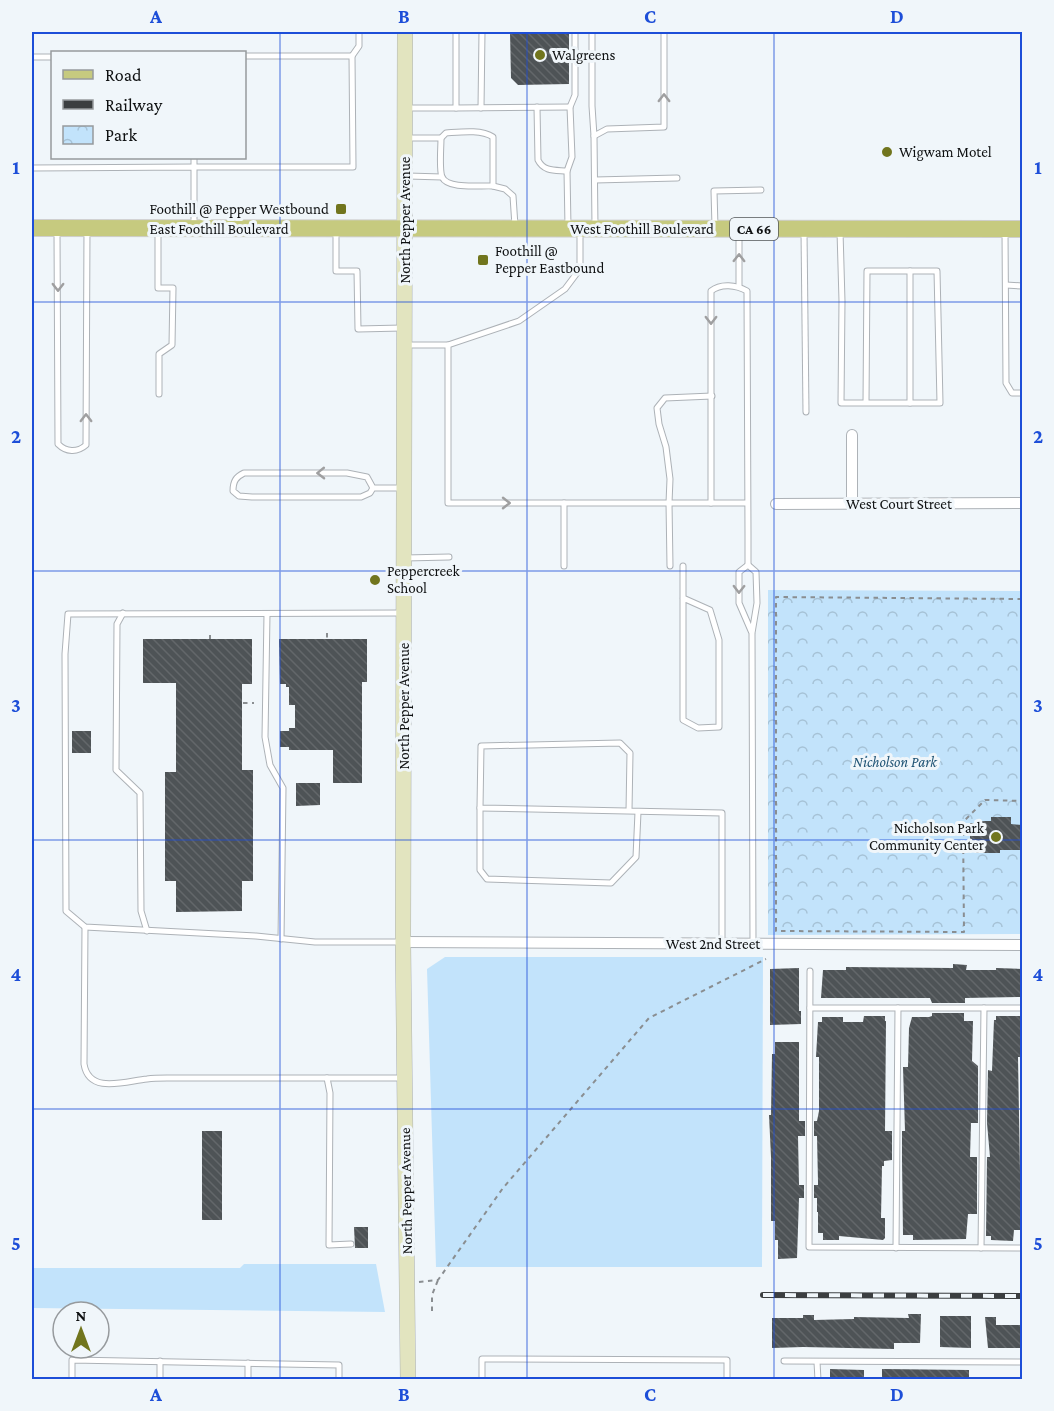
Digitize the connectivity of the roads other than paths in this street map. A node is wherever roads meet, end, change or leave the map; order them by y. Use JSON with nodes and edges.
{"nodes":[{"id":1,"x":359,"y":32,"type":"edge"},
{"id":2,"x":405,"y":32,"type":"edge"},
{"id":3,"x":456,"y":32,"type":"edge"},
{"id":4,"x":482,"y":32,"type":"edge"},
{"id":5,"x":575,"y":32,"type":"edge"},
{"id":6,"x":592,"y":32,"type":"edge"},
{"id":7,"x":664,"y":32,"type":"edge"},
{"id":8,"x":246,"y":56,"type":"edge"},
{"id":9,"x":352,"y":56,"type":"junction"},
{"id":10,"x":32,"y":57,"type":"edge"},
{"id":11,"x":51,"y":57,"type":"edge"},
{"id":12,"x":537,"y":107,"type":"junction"},
{"id":13,"x":570,"y":107,"type":"junction"},
{"id":14,"x":405,"y":108,"type":"junction"},
{"id":15,"x":456,"y":108,"type":"junction"},
{"id":16,"x":481,"y":108,"type":"junction"},
{"id":17,"x":594,"y":135,"type":"junction"},
{"id":18,"x":405,"y":138,"type":"junction"},
{"id":19,"x":441,"y":138,"type":"junction"},
{"id":20,"x":194,"y":159,"type":"edge"},
{"id":21,"x":194,"y":167,"type":"junction"},
{"id":22,"x":32,"y":168,"type":"edge"},
{"id":23,"x":567,"y":171,"type":"junction"},
{"id":24,"x":405,"y":176,"type":"junction"},
{"id":25,"x":442,"y":177,"type":"junction"},
{"id":26,"x":677,"y":178,"type":"dead end"},
{"id":27,"x":595,"y":180,"type":"junction"},
{"id":28,"x":493,"y":186,"type":"junction"},
{"id":29,"x":761,"y":190,"type":"dead end"},
{"id":30,"x":32,"y":228,"type":"edge"},
{"id":31,"x":57,"y":228,"type":"junction"},
{"id":32,"x":87,"y":228,"type":"junction"},
{"id":33,"x":158,"y":228,"type":"junction"},
{"id":34,"x":194,"y":229,"type":"junction"},
{"id":35,"x":336,"y":229,"type":"junction"},
{"id":36,"x":406,"y":229,"type":"junction"},
{"id":37,"x":515,"y":229,"type":"junction"},
{"id":38,"x":581,"y":229,"type":"junction"},
{"id":39,"x":715,"y":229,"type":"junction"},
{"id":40,"x":739,"y":229,"type":"junction"},
{"id":41,"x":804,"y":229,"type":"junction"},
{"id":42,"x":840,"y":229,"type":"junction"},
{"id":43,"x":1005,"y":229,"type":"junction"},
{"id":44,"x":1023,"y":229,"type":"edge"},
{"id":45,"x":910,"y":272,"type":"junction"},
{"id":46,"x":1006,"y":285,"type":"junction"},
{"id":47,"x":738,"y":286,"type":"junction"},
{"id":48,"x":1023,"y":286,"type":"edge"},
{"id":49,"x":405,"y":328,"type":"junction"},
{"id":50,"x":405,"y":345,"type":"junction"},
{"id":51,"x":448,"y":345,"type":"junction"},
{"id":52,"x":1023,"y":393,"type":"edge"},
{"id":53,"x":159,"y":394,"type":"dead end"},
{"id":54,"x":712,"y":396,"type":"junction"},
{"id":55,"x":866,"y":403,"type":"junction"},
{"id":56,"x":910,"y":403,"type":"junction"},
{"id":57,"x":806,"y":412,"type":"dead end"},
{"id":58,"x":852,"y":435,"type":"dead end"},
{"id":59,"x":373,"y":488,"type":"junction"},
{"id":60,"x":405,"y":488,"type":"junction"},
{"id":61,"x":711,"y":502,"type":"junction"},
{"id":62,"x":564,"y":503,"type":"junction"},
{"id":63,"x":669,"y":503,"type":"junction"},
{"id":64,"x":747,"y":503,"type":"junction"},
{"id":65,"x":1023,"y":503,"type":"edge"},
{"id":66,"x":776,"y":504,"type":"dead end"},
{"id":67,"x":852,"y":504,"type":"junction"},
{"id":68,"x":449,"y":557,"type":"dead end"},
{"id":69,"x":405,"y":558,"type":"junction"},
{"id":70,"x":748,"y":565,"type":"junction"},
{"id":71,"x":564,"y":566,"type":"dead end"},
{"id":72,"x":670,"y":566,"type":"dead end"},
{"id":73,"x":683,"y":566,"type":"dead end"},
{"id":74,"x":683,"y":598,"type":"junction"},
{"id":75,"x":123,"y":613,"type":"junction"},
{"id":76,"x":404,"y":613,"type":"junction"},
{"id":77,"x":267,"y":614,"type":"junction"},
{"id":78,"x":752,"y":633,"type":"junction"},
{"id":79,"x":480,"y":808,"type":"junction"},
{"id":80,"x":629,"y":811,"type":"junction"},
{"id":81,"x":638,"y":812,"type":"junction"},
{"id":82,"x":85,"y":927,"type":"junction"},
{"id":83,"x":147,"y":931,"type":"junction"},
{"id":84,"x":281,"y":939,"type":"junction"},
{"id":85,"x":403,"y":942,"type":"junction"},
{"id":86,"x":722,"y":944,"type":"junction"},
{"id":87,"x":753,"y":944,"type":"junction"},
{"id":88,"x":1023,"y":945,"type":"edge"},
{"id":89,"x":810,"y":971,"type":"dead end"},
{"id":90,"x":810,"y":1008,"type":"junction"},
{"id":91,"x":898,"y":1008,"type":"junction"},
{"id":92,"x":984,"y":1008,"type":"junction"},
{"id":93,"x":1023,"y":1008,"type":"edge"},
{"id":94,"x":327,"y":1078,"type":"junction"},
{"id":95,"x":405,"y":1078,"type":"junction"},
{"id":96,"x":351,"y":1245,"type":"dead end"},
{"id":97,"x":896,"y":1248,"type":"junction"},
{"id":98,"x":981,"y":1248,"type":"junction"},
{"id":99,"x":1023,"y":1248,"type":"edge"},
{"id":100,"x":160,"y":1361,"type":"junction"},
{"id":101,"x":784,"y":1361,"type":"dead end"},
{"id":102,"x":818,"y":1362,"type":"junction"},
{"id":103,"x":1023,"y":1362,"type":"edge"},
{"id":104,"x":248,"y":1363,"type":"junction"},
{"id":105,"x":72,"y":1380,"type":"edge"},
{"id":106,"x":160,"y":1380,"type":"edge"},
{"id":107,"x":248,"y":1380,"type":"edge"},
{"id":108,"x":339,"y":1380,"type":"edge"},
{"id":109,"x":408,"y":1380,"type":"edge"},
{"id":110,"x":482,"y":1380,"type":"edge"},
{"id":111,"x":726,"y":1380,"type":"edge"},
{"id":112,"x":818,"y":1380,"type":"edge"}],
"edges":[{"from":1,"to":9,"type":"lane"},
{"from":2,"to":14,"type":"main road","name":"North Pepper Avenue"},
{"from":3,"to":15,"type":"lane"},
{"from":4,"to":16,"type":"lane"},
{"from":5,"to":13,"type":"lane"},
{"from":6,"to":17,"type":"lane"},
{"from":17,"to":7,"type":"lane","one_way":true},
{"from":8,"to":9,"type":"lane"},
{"from":9,"to":21,"type":"lane"},
{"from":10,"to":11,"type":"lane"},
{"from":12,"to":13,"type":"lane"},
{"from":12,"to":16,"type":"lane"},
{"from":12,"to":23,"type":"lane"},
{"from":13,"to":23,"type":"lane"},
{"from":14,"to":15,"type":"lane"},
{"from":14,"to":18,"type":"main road","name":"North Pepper Avenue"},
{"from":15,"to":16,"type":"lane"},
{"from":17,"to":27,"type":"lane"},
{"from":18,"to":19,"type":"lane"},
{"from":18,"to":24,"type":"main road","name":"North Pepper Avenue"},
{"from":19,"to":25,"type":"lane"},
{"from":19,"to":28,"type":"lane"},
{"from":20,"to":21,"type":"lane"},
{"from":21,"to":22,"type":"lane"},
{"from":21,"to":34,"type":"lane"},
{"from":23,"to":38,"type":"lane"},
{"from":24,"to":25,"type":"lane"},
{"from":24,"to":36,"type":"main road","name":"North Pepper Avenue"},
{"from":25,"to":28,"type":"lane"},
{"from":26,"to":27,"type":"lane"},
{"from":27,"to":38,"type":"lane"},
{"from":28,"to":37,"type":"lane"},
{"from":29,"to":39,"type":"lane"},
{"from":30,"to":31,"type":"main road","name":"East Foothill Boulevard"},
{"from":31,"to":32,"type":"main road","name":"East Foothill Boulevard"},
{"from":31,"to":32,"type":"lane","one_way":true},
{"from":32,"to":33,"type":"main road","name":"East Foothill Boulevard"},
{"from":33,"to":34,"type":"main road","name":"East Foothill Boulevard"},
{"from":33,"to":53,"type":"lane"},
{"from":34,"to":35,"type":"main road","name":"East Foothill Boulevard"},
{"from":35,"to":36,"type":"main road","name":"East Foothill Boulevard"},
{"from":35,"to":49,"type":"lane"},
{"from":36,"to":37,"type":"main road","name":"West Foothill Boulevard","number":"CA 66"},
{"from":36,"to":49,"type":"main road","name":"North Pepper Avenue"},
{"from":37,"to":38,"type":"main road","name":"West Foothill Boulevard","number":"CA 66"},
{"from":38,"to":39,"type":"main road","name":"West Foothill Boulevard","number":"CA 66"},
{"from":38,"to":51,"type":"lane"},
{"from":39,"to":40,"type":"main road","name":"West Foothill Boulevard","number":"CA 66"},
{"from":40,"to":41,"type":"main road","name":"West Foothill Boulevard","number":"CA 66"},
{"from":47,"to":40,"type":"lane","one_way":true},
{"from":41,"to":42,"type":"main road","name":"West Foothill Boulevard","number":"CA 66"},
{"from":41,"to":57,"type":"lane"},
{"from":42,"to":43,"type":"main road","name":"West Foothill Boulevard","number":"CA 66"},
{"from":42,"to":55,"type":"lane"},
{"from":43,"to":44,"type":"main road","name":"West Foothill Boulevard","number":"CA 66"},
{"from":43,"to":46,"type":"lane"},
{"from":45,"to":55,"type":"lane"},
{"from":45,"to":56,"type":"lane"},
{"from":45,"to":56,"type":"lane"},
{"from":46,"to":48,"type":"lane"},
{"from":46,"to":52,"type":"lane"},
{"from":47,"to":54,"type":"lane","one_way":true},
{"from":47,"to":64,"type":"lane"},
{"from":49,"to":50,"type":"main road","name":"North Pepper Avenue"},
{"from":50,"to":51,"type":"lane"},
{"from":50,"to":60,"type":"main road","name":"North Pepper Avenue"},
{"from":51,"to":62,"type":"lane","one_way":true},
{"from":54,"to":61,"type":"lane"},
{"from":54,"to":63,"type":"lane"},
{"from":55,"to":56,"type":"lane"},
{"from":58,"to":67,"type":"street"},
{"from":59,"to":59,"type":"lane","one_way":true},
{"from":59,"to":60,"type":"lane"},
{"from":60,"to":69,"type":"main road","name":"North Pepper Avenue"},
{"from":61,"to":63,"type":"lane"},
{"from":61,"to":64,"type":"lane"},
{"from":62,"to":63,"type":"lane"},
{"from":62,"to":71,"type":"lane"},
{"from":63,"to":72,"type":"lane"},
{"from":64,"to":70,"type":"lane"},
{"from":65,"to":67,"type":"street","name":"West Court Street"},
{"from":66,"to":67,"type":"street","name":"West Court Street"},
{"from":68,"to":69,"type":"lane"},
{"from":69,"to":76,"type":"main road","name":"North Pepper Avenue"},
{"from":70,"to":78,"type":"lane"},
{"from":70,"to":78,"type":"lane","one_way":true},
{"from":73,"to":74,"type":"lane"},
{"from":74,"to":74,"type":"lane"},
{"from":75,"to":77,"type":"lane"},
{"from":75,"to":82,"type":"lane"},
{"from":75,"to":83,"type":"lane"},
{"from":76,"to":77,"type":"lane"},
{"from":76,"to":85,"type":"main road","name":"North Pepper Avenue"},
{"from":77,"to":84,"type":"lane"},
{"from":78,"to":87,"type":"lane"},
{"from":79,"to":80,"type":"lane"},
{"from":79,"to":80,"type":"lane"},
{"from":79,"to":81,"type":"lane"},
{"from":80,"to":81,"type":"lane"},
{"from":81,"to":86,"type":"lane"},
{"from":82,"to":83,"type":"lane"},
{"from":82,"to":94,"type":"lane"},
{"from":83,"to":84,"type":"lane"},
{"from":84,"to":85,"type":"lane"},
{"from":85,"to":86,"type":"street","name":"West 2nd Street"},
{"from":85,"to":95,"type":"main road","name":"North Pepper Avenue"},
{"from":86,"to":87,"type":"street","name":"West 2nd Street"},
{"from":87,"to":88,"type":"street","name":"West 2nd Street"},
{"from":89,"to":90,"type":"lane"},
{"from":90,"to":91,"type":"lane"},
{"from":90,"to":97,"type":"lane"},
{"from":91,"to":92,"type":"lane"},
{"from":91,"to":97,"type":"lane"},
{"from":92,"to":93,"type":"lane"},
{"from":92,"to":98,"type":"lane"},
{"from":94,"to":95,"type":"lane"},
{"from":94,"to":96,"type":"lane"},
{"from":95,"to":109,"type":"main road","name":"North Pepper Avenue"},
{"from":97,"to":98,"type":"lane"},
{"from":98,"to":99,"type":"lane"},
{"from":100,"to":104,"type":"lane"},
{"from":100,"to":105,"type":"lane"},
{"from":100,"to":106,"type":"lane"},
{"from":101,"to":102,"type":"lane"},
{"from":102,"to":103,"type":"lane"},
{"from":102,"to":112,"type":"lane"},
{"from":104,"to":107,"type":"lane"},
{"from":104,"to":108,"type":"lane"},
{"from":110,"to":111,"type":"lane"}]}
